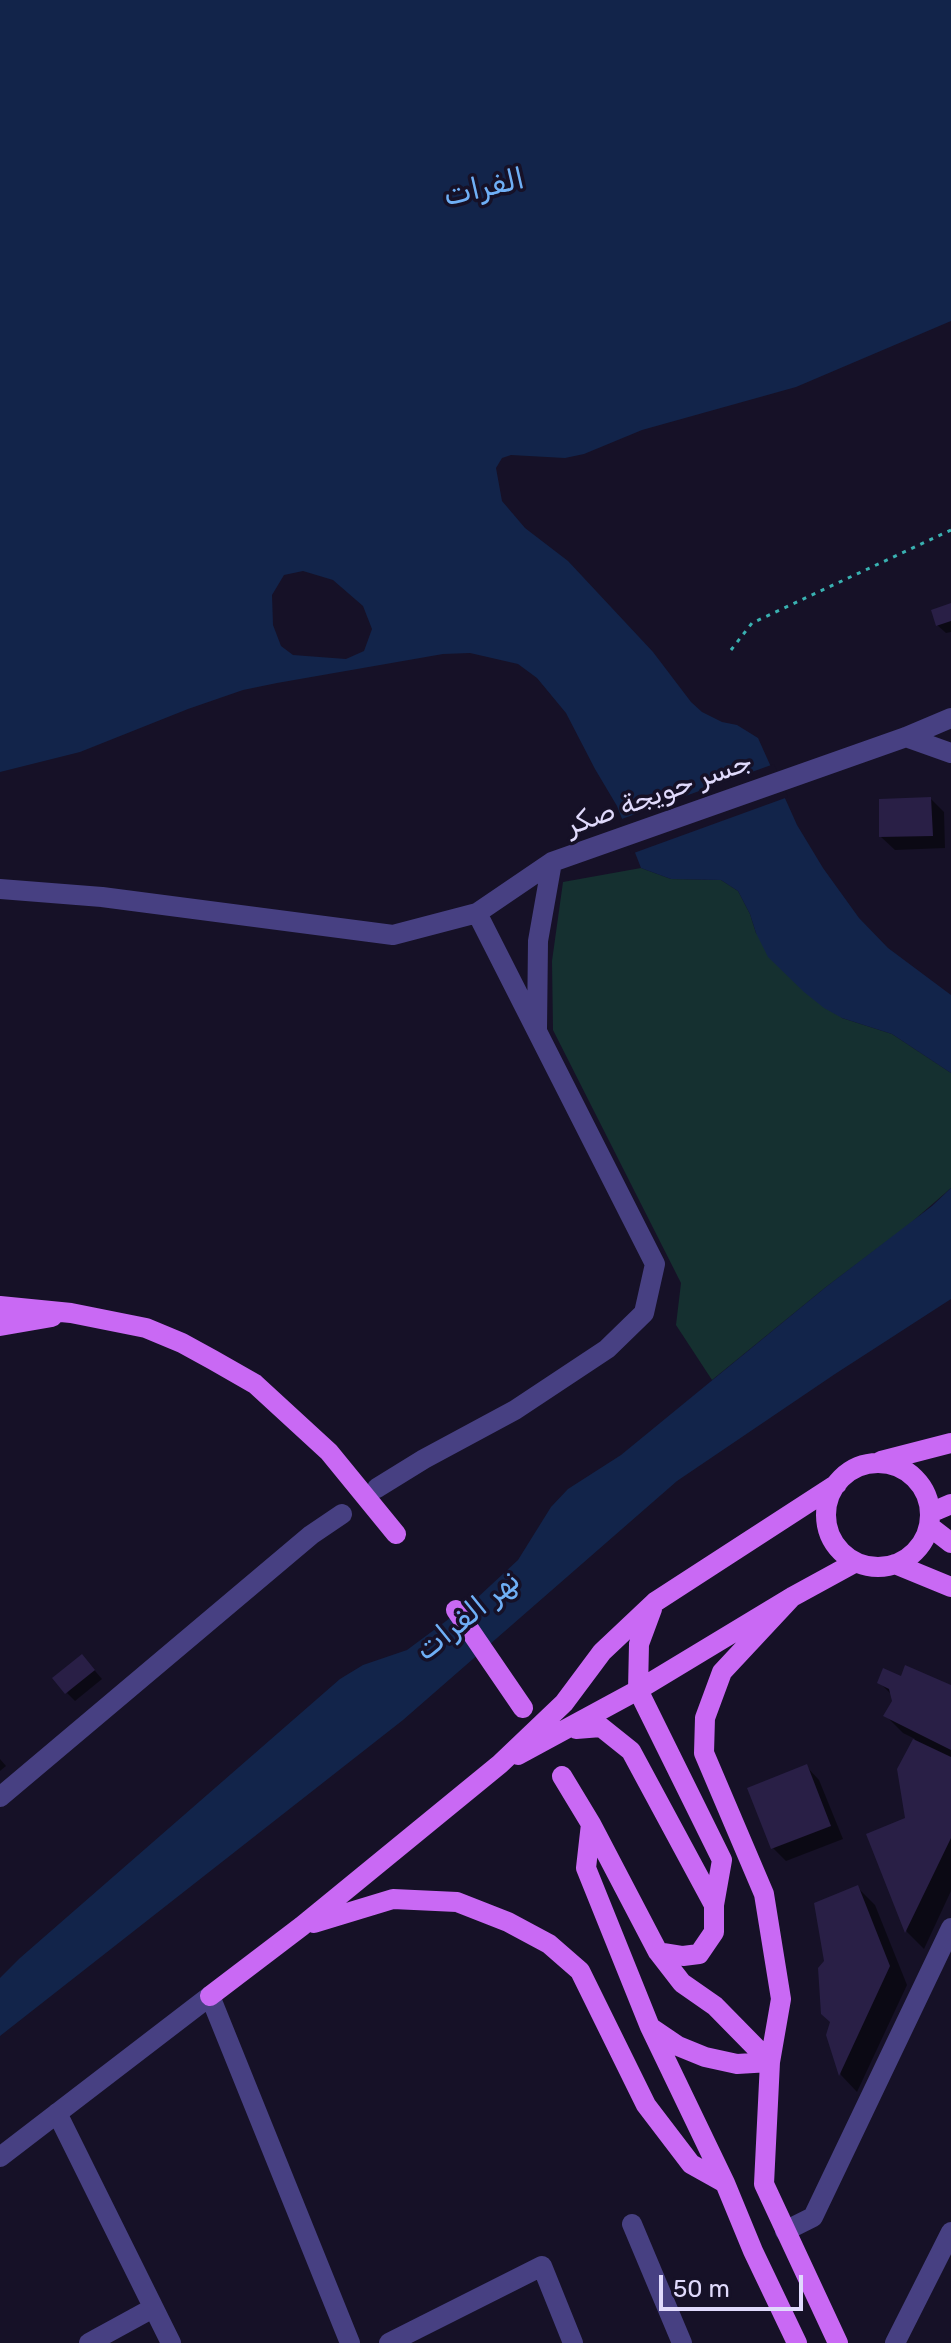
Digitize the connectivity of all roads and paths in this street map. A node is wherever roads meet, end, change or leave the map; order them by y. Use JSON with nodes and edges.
{"nodes":[{"id":1,"x":951,"y":530,"type":"edge"},
{"id":2,"x":731,"y":650,"type":"dead end"},
{"id":3,"x":951,"y":718,"type":"edge"},
{"id":4,"x":906,"y":737,"type":"junction"},
{"id":5,"x":951,"y":753,"type":"edge"},
{"id":6,"x":552,"y":862,"type":"junction"},
{"id":7,"x":0,"y":889,"type":"edge"},
{"id":8,"x":477,"y":913,"type":"junction"},
{"id":9,"x":537,"y":1035,"type":"junction"},
{"id":10,"x":0,"y":1306,"type":"edge"},
{"id":11,"x":71,"y":1313,"type":"junction"},
{"id":12,"x":0,"y":1326,"type":"edge"},
{"id":13,"x":951,"y":1443,"type":"edge"},
{"id":14,"x":876,"y":1463,"type":"junction"},
{"id":15,"x":837,"y":1484,"type":"junction"},
{"id":16,"x":377,"y":1488,"type":"dead end"},
{"id":17,"x":951,"y":1504,"type":"edge"},
{"id":18,"x":342,"y":1514,"type":"dead end"},
{"id":19,"x":930,"y":1520,"type":"junction"},
{"id":20,"x":396,"y":1534,"type":"dead end"},
{"id":21,"x":951,"y":1543,"type":"edge"},
{"id":22,"x":856,"y":1562,"type":"junction"},
{"id":23,"x":895,"y":1564,"type":"junction"},
{"id":24,"x":951,"y":1587,"type":"edge"},
{"id":25,"x":792,"y":1597,"type":"junction"},
{"id":26,"x":655,"y":1602,"type":"junction"},
{"id":27,"x":456,"y":1610,"type":"dead end"},
{"id":28,"x":638,"y":1690,"type":"junction"},
{"id":29,"x":523,"y":1708,"type":"dead end"},
{"id":30,"x":568,"y":1730,"type":"junction"},
{"id":31,"x":500,"y":1764,"type":"junction"},
{"id":32,"x":562,"y":1776,"type":"dead end"},
{"id":33,"x":0,"y":1797,"type":"edge"},
{"id":34,"x":591,"y":1824,"type":"junction"},
{"id":35,"x":714,"y":1905,"type":"junction"},
{"id":36,"x":302,"y":1926,"type":"junction"},
{"id":37,"x":949,"y":1938,"type":"edge"},
{"id":38,"x":658,"y":1952,"type":"junction"},
{"id":39,"x":210,"y":1996,"type":"junction"},
{"id":40,"x":650,"y":2027,"type":"junction"},
{"id":41,"x":770,"y":2062,"type":"junction"},
{"id":42,"x":57,"y":2113,"type":"junction"},
{"id":43,"x":0,"y":2157,"type":"edge"},
{"id":44,"x":725,"y":2183,"type":"junction"},
{"id":45,"x":632,"y":2224,"type":"dead end"},
{"id":46,"x":785,"y":2231,"type":"junction"},
{"id":47,"x":951,"y":2232,"type":"edge"},
{"id":48,"x":153,"y":2308,"type":"junction"},
{"id":49,"x":89,"y":2343,"type":"edge"},
{"id":50,"x":171,"y":2343,"type":"edge"},
{"id":51,"x":350,"y":2343,"type":"edge"},
{"id":52,"x":389,"y":2343,"type":"edge"},
{"id":53,"x":573,"y":2343,"type":"edge"},
{"id":54,"x":682,"y":2343,"type":"edge"},
{"id":55,"x":797,"y":2343,"type":"edge"},
{"id":56,"x":838,"y":2343,"type":"edge"},
{"id":57,"x":895,"y":2343,"type":"edge"}],
"edges":[{"from":1,"to":2,"type":"path"},
{"from":3,"to":4,"type":"street","name":"جسر حويجة صكر"},
{"from":4,"to":5,"type":"street"},
{"from":4,"to":6,"type":"street","name":"جسر حويجة صكر"},
{"from":6,"to":8,"type":"street","name":"جسر حويجة صكر"},
{"from":6,"to":9,"type":"street"},
{"from":7,"to":8,"type":"street","name":"جسر حويجة صكر"},
{"from":8,"to":9,"type":"street"},
{"from":9,"to":16,"type":"street"},
{"from":10,"to":11,"type":"main road"},
{"from":11,"to":12,"type":"main road"},
{"from":11,"to":20,"type":"main road"},
{"from":13,"to":14,"type":"main road"},
{"from":14,"to":15,"type":"main road"},
{"from":14,"to":19,"type":"main road"},
{"from":15,"to":22,"type":"main road"},
{"from":15,"to":26,"type":"main road"},
{"from":17,"to":19,"type":"main road"},
{"from":18,"to":33,"type":"street"},
{"from":19,"to":21,"type":"main road"},
{"from":19,"to":23,"type":"main road"},
{"from":22,"to":23,"type":"main road"},
{"from":22,"to":25,"type":"main road"},
{"from":23,"to":24,"type":"main road"},
{"from":25,"to":28,"type":"main road"},
{"from":25,"to":41,"type":"main road"},
{"from":26,"to":28,"type":"main road"},
{"from":26,"to":31,"type":"main road"},
{"from":27,"to":29,"type":"main road"},
{"from":28,"to":30,"type":"main road"},
{"from":28,"to":35,"type":"main road"},
{"from":30,"to":31,"type":"main road"},
{"from":30,"to":35,"type":"main road"},
{"from":31,"to":36,"type":"main road"},
{"from":32,"to":34,"type":"main road"},
{"from":34,"to":38,"type":"main road"},
{"from":34,"to":40,"type":"main road"},
{"from":35,"to":38,"type":"main road"},
{"from":36,"to":39,"type":"main road"},
{"from":36,"to":44,"type":"main road"},
{"from":37,"to":46,"type":"street"},
{"from":38,"to":41,"type":"main road"},
{"from":39,"to":42,"type":"street"},
{"from":39,"to":51,"type":"street"},
{"from":40,"to":41,"type":"main road"},
{"from":40,"to":44,"type":"main road"},
{"from":41,"to":46,"type":"main road"},
{"from":42,"to":43,"type":"street"},
{"from":42,"to":48,"type":"street"},
{"from":44,"to":55,"type":"main road"},
{"from":45,"to":54,"type":"street"},
{"from":46,"to":56,"type":"main road"},
{"from":47,"to":57,"type":"street"},
{"from":48,"to":49,"type":"street"},
{"from":48,"to":50,"type":"street"},
{"from":52,"to":53,"type":"street"}]}
